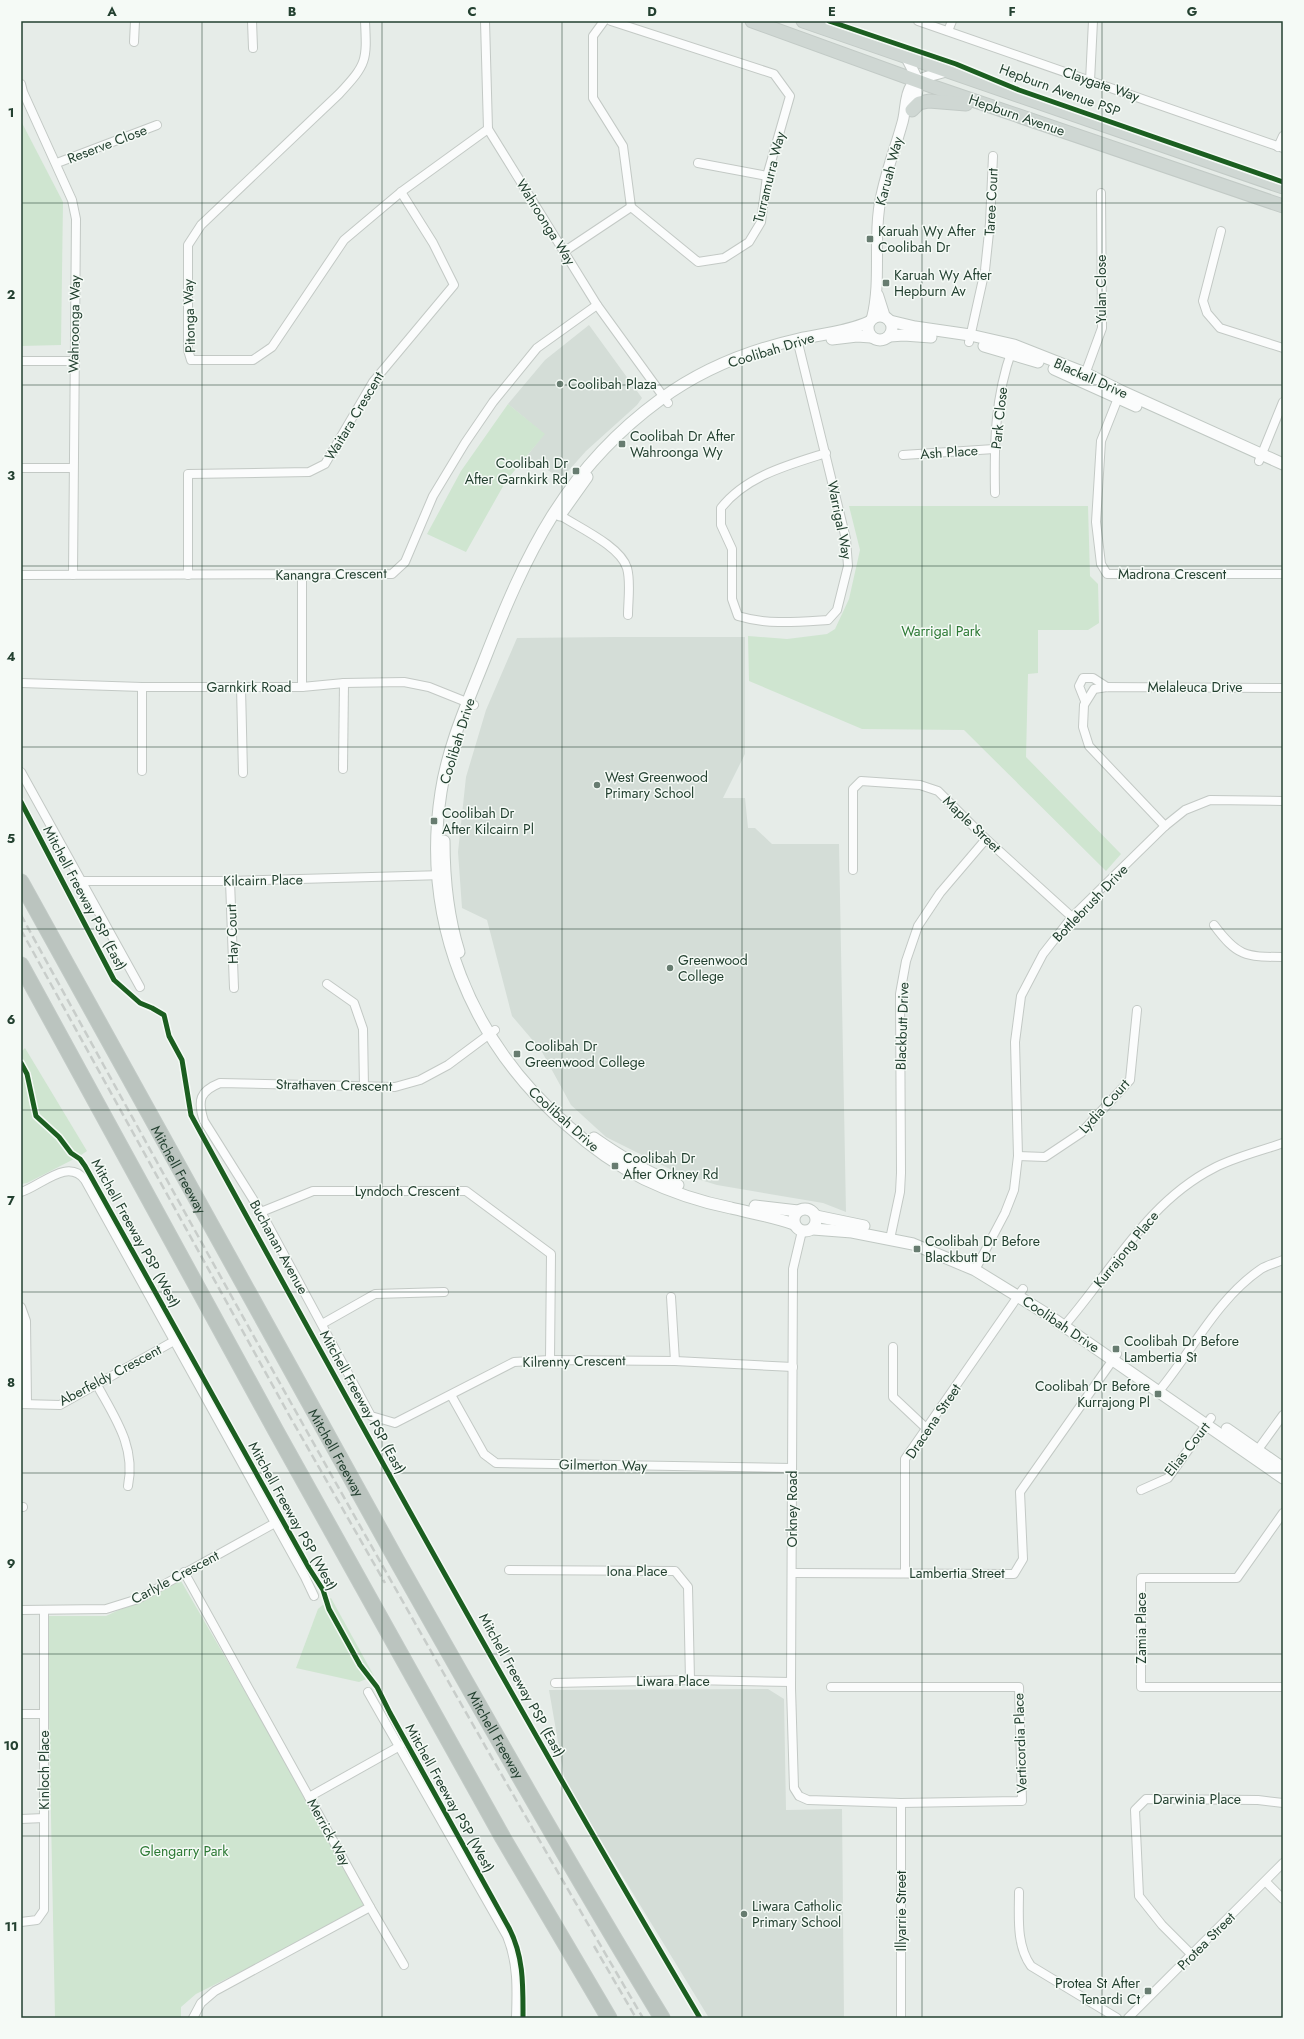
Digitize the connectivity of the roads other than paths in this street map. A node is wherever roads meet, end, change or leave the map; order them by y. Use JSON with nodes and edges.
{"nodes":[{"id":1,"x":135,"y":21,"type":"edge"},
{"id":2,"x":252,"y":21,"type":"edge"},
{"id":3,"x":365,"y":21,"type":"edge"},
{"id":4,"x":485,"y":21,"type":"edge"},
{"id":5,"x":604,"y":21,"type":"edge"},
{"id":6,"x":611,"y":21,"type":"edge"},
{"id":7,"x":752,"y":21,"type":"edge"},
{"id":8,"x":803,"y":21,"type":"edge"},
{"id":9,"x":918,"y":21,"type":"edge"},
{"id":10,"x":952,"y":21,"type":"edge"},
{"id":11,"x":1093,"y":21,"type":"edge"},
{"id":12,"x":948,"y":31,"type":"junction"},
{"id":13,"x":134,"y":42,"type":"dead end"},
{"id":14,"x":253,"y":48,"type":"dead end"},
{"id":15,"x":906,"y":57,"type":"junction"},
{"id":16,"x":948,"y":71,"type":"junction"},
{"id":17,"x":919,"y":81,"type":"junction"},
{"id":18,"x":1090,"y":81,"type":"junction"},
{"id":19,"x":21,"y":84,"type":"edge"},
{"id":20,"x":912,"y":110,"type":"junction"},
{"id":21,"x":1020,"y":116,"type":"junction"},
{"id":22,"x":903,"y":124,"type":"junction"},
{"id":23,"x":157,"y":125,"type":"dead end"},
{"id":24,"x":488,"y":129,"type":"junction"},
{"id":25,"x":1283,"y":136,"type":"edge"},
{"id":26,"x":1281,"y":148,"type":"edge"},
{"id":27,"x":993,"y":156,"type":"dead end"},
{"id":28,"x":57,"y":163,"type":"junction"},
{"id":29,"x":698,"y":163,"type":"dead end"},
{"id":30,"x":767,"y":176,"type":"junction"},
{"id":31,"x":1283,"y":187,"type":"edge"},
{"id":32,"x":401,"y":192,"type":"junction"},
{"id":33,"x":1101,"y":193,"type":"dead end"},
{"id":34,"x":1283,"y":206,"type":"edge"},
{"id":35,"x":631,"y":207,"type":"junction"},
{"id":36,"x":1221,"y":231,"type":"dead end"},
{"id":37,"x":565,"y":251,"type":"junction"},
{"id":38,"x":876,"y":291,"type":"junction"},
{"id":39,"x":597,"y":305,"type":"junction"},
{"id":40,"x":888,"y":319,"type":"junction"},
{"id":41,"x":871,"y":320,"type":"junction"},
{"id":42,"x":890,"y":336,"type":"junction"},
{"id":43,"x":871,"y":337,"type":"junction"},
{"id":44,"x":969,"y":338,"type":"junction"},
{"id":45,"x":798,"y":343,"type":"junction"},
{"id":46,"x":1283,"y":348,"type":"edge"},
{"id":47,"x":1012,"y":349,"type":"junction"},
{"id":48,"x":21,"y":361,"type":"edge"},
{"id":49,"x":73,"y":361,"type":"junction"},
{"id":50,"x":1084,"y":377,"type":"junction"},
{"id":51,"x":1120,"y":395,"type":"junction"},
{"id":52,"x":665,"y":400,"type":"junction"},
{"id":53,"x":1283,"y":402,"type":"edge"},
{"id":54,"x":994,"y":448,"type":"junction"},
{"id":55,"x":826,"y":453,"type":"junction"},
{"id":56,"x":902,"y":455,"type":"dead end"},
{"id":57,"x":1261,"y":458,"type":"junction"},
{"id":58,"x":1283,"y":464,"type":"edge"},
{"id":59,"x":21,"y":468,"type":"edge"},
{"id":60,"x":73,"y":468,"type":"junction"},
{"id":61,"x":1283,"y":472,"type":"edge"},
{"id":62,"x":995,"y":493,"type":"dead end"},
{"id":63,"x":557,"y":514,"type":"junction"},
{"id":64,"x":1283,"y":574,"type":"edge"},
{"id":65,"x":21,"y":575,"type":"edge"},
{"id":66,"x":73,"y":575,"type":"junction"},
{"id":67,"x":188,"y":575,"type":"junction"},
{"id":68,"x":302,"y":575,"type":"junction"},
{"id":69,"x":628,"y":614,"type":"dead end"},
{"id":70,"x":344,"y":682,"type":"junction"},
{"id":71,"x":21,"y":683,"type":"edge"},
{"id":72,"x":142,"y":687,"type":"junction"},
{"id":73,"x":241,"y":687,"type":"junction"},
{"id":74,"x":302,"y":687,"type":"junction"},
{"id":75,"x":1107,"y":687,"type":"junction"},
{"id":76,"x":1283,"y":688,"type":"edge"},
{"id":77,"x":1085,"y":701,"type":"junction"},
{"id":78,"x":470,"y":704,"type":"junction"},
{"id":79,"x":343,"y":769,"type":"dead end"},
{"id":80,"x":142,"y":771,"type":"dead end"},
{"id":81,"x":21,"y":772,"type":"edge"},
{"id":82,"x":243,"y":773,"type":"dead end"},
{"id":83,"x":1283,"y":801,"type":"edge"},
{"id":84,"x":1165,"y":826,"type":"junction"},
{"id":85,"x":986,"y":838,"type":"junction"},
{"id":86,"x":853,"y":870,"type":"dead end"},
{"id":87,"x":440,"y":876,"type":"junction"},
{"id":88,"x":81,"y":881,"type":"junction"},
{"id":89,"x":230,"y":881,"type":"junction"},
{"id":90,"x":21,"y":882,"type":"edge"},
{"id":91,"x":1072,"y":917,"type":"junction"},
{"id":92,"x":1214,"y":925,"type":"dead end"},
{"id":93,"x":1283,"y":958,"type":"edge"},
{"id":94,"x":21,"y":965,"type":"edge"},
{"id":95,"x":327,"y":984,"type":"dead end"},
{"id":96,"x":140,"y":987,"type":"dead end"},
{"id":97,"x":234,"y":988,"type":"dead end"},
{"id":98,"x":1137,"y":1010,"type":"dead end"},
{"id":99,"x":491,"y":1032,"type":"junction"},
{"id":100,"x":364,"y":1087,"type":"junction"},
{"id":101,"x":208,"y":1088,"type":"joint"},
{"id":102,"x":1283,"y":1143,"type":"edge"},
{"id":103,"x":1018,"y":1156,"type":"junction"},
{"id":104,"x":21,"y":1192,"type":"edge"},
{"id":105,"x":798,"y":1211,"type":"junction"},
{"id":106,"x":261,"y":1212,"type":"junction"},
{"id":107,"x":816,"y":1216,"type":"junction"},
{"id":108,"x":798,"y":1228,"type":"junction"},
{"id":109,"x":813,"y":1229,"type":"junction"},
{"id":110,"x":891,"y":1235,"type":"junction"},
{"id":111,"x":1283,"y":1260,"type":"edge"},
{"id":112,"x":977,"y":1266,"type":"junction"},
{"id":113,"x":444,"y":1292,"type":"dead end"},
{"id":114,"x":1020,"y":1292,"type":"junction"},
{"id":115,"x":671,"y":1297,"type":"dead end"},
{"id":116,"x":21,"y":1307,"type":"edge"},
{"id":117,"x":1066,"y":1323,"type":"junction"},
{"id":118,"x":322,"y":1324,"type":"junction"},
{"id":119,"x":174,"y":1341,"type":"junction"},
{"id":120,"x":893,"y":1347,"type":"dead end"},
{"id":121,"x":1115,"y":1357,"type":"junction"},
{"id":122,"x":550,"y":1360,"type":"junction"},
{"id":123,"x":675,"y":1361,"type":"junction"},
{"id":124,"x":793,"y":1367,"type":"junction"},
{"id":125,"x":97,"y":1385,"type":"junction"},
{"id":126,"x":1161,"y":1388,"type":"junction"},
{"id":127,"x":451,"y":1395,"type":"junction"},
{"id":128,"x":24,"y":1404,"type":"edge"},
{"id":129,"x":1283,"y":1415,"type":"edge"},
{"id":130,"x":371,"y":1416,"type":"joint"},
{"id":131,"x":1209,"y":1421,"type":"junction"},
{"id":132,"x":927,"y":1429,"type":"junction"},
{"id":133,"x":1255,"y":1454,"type":"junction"},
{"id":134,"x":792,"y":1468,"type":"junction"},
{"id":135,"x":1283,"y":1468,"type":"edge"},
{"id":136,"x":1283,"y":1478,"type":"edge"},
{"id":137,"x":128,"y":1486,"type":"dead end"},
{"id":138,"x":1140,"y":1490,"type":"dead end"},
{"id":139,"x":1283,"y":1513,"type":"edge"},
{"id":140,"x":275,"y":1523,"type":"junction"},
{"id":141,"x":509,"y":1570,"type":"dead end"},
{"id":142,"x":184,"y":1572,"type":"junction"},
{"id":143,"x":792,"y":1573,"type":"junction"},
{"id":144,"x":905,"y":1573,"type":"junction"},
{"id":145,"x":314,"y":1596,"type":"dead end"},
{"id":146,"x":21,"y":1610,"type":"edge"},
{"id":147,"x":44,"y":1610,"type":"junction"},
{"id":148,"x":690,"y":1680,"type":"junction"},
{"id":149,"x":791,"y":1682,"type":"junction"},
{"id":150,"x":555,"y":1683,"type":"dead end"},
{"id":151,"x":832,"y":1687,"type":"dead end"},
{"id":152,"x":1283,"y":1687,"type":"edge"},
{"id":153,"x":368,"y":1692,"type":"dead end"},
{"id":154,"x":21,"y":1714,"type":"edge"},
{"id":155,"x":44,"y":1714,"type":"junction"},
{"id":156,"x":400,"y":1746,"type":"junction"},
{"id":157,"x":794,"y":1788,"type":"joint"},
{"id":158,"x":310,"y":1797,"type":"junction"},
{"id":159,"x":901,"y":1803,"type":"junction"},
{"id":160,"x":1283,"y":1803,"type":"edge"},
{"id":161,"x":21,"y":1818,"type":"edge"},
{"id":162,"x":44,"y":1818,"type":"junction"},
{"id":163,"x":1283,"y":1863,"type":"edge"},
{"id":164,"x":1266,"y":1882,"type":"junction"},
{"id":165,"x":1019,"y":1892,"type":"dead end"},
{"id":166,"x":1283,"y":1899,"type":"edge"},
{"id":167,"x":370,"y":1907,"type":"junction"},
{"id":168,"x":25,"y":1922,"type":"edge"},
{"id":169,"x":1191,"y":1954,"type":"junction"},
{"id":170,"x":404,"y":1965,"type":"dead end"},
{"id":171,"x":194,"y":2018,"type":"edge"},
{"id":172,"x":516,"y":2018,"type":"edge"},
{"id":173,"x":609,"y":2018,"type":"edge"},
{"id":174,"x":662,"y":2018,"type":"edge"},
{"id":175,"x":901,"y":2018,"type":"edge"},
{"id":176,"x":1117,"y":2018,"type":"edge"},
{"id":177,"x":1128,"y":2018,"type":"edge"}],
"edges":[{"from":1,"to":13,"type":"street"},
{"from":2,"to":14,"type":"street"},
{"from":3,"to":32,"type":"street","name":"Pitonga Way"},
{"from":4,"to":24,"type":"street"},
{"from":5,"to":35,"type":"street"},
{"from":6,"to":30,"type":"street","name":"Turramurra Way"},
{"from":7,"to":17,"type":"main road","name":"Hepburn Avenue"},
{"from":8,"to":15,"type":"main road","name":"Hepburn Avenue"},
{"from":9,"to":12,"type":"street","name":"Claygate Way"},
{"from":10,"to":12,"type":"street"},
{"from":11,"to":18,"type":"street"},
{"from":12,"to":18,"type":"street","name":"Claygate Way"},
{"from":15,"to":16,"type":"main road","name":"Hepburn Avenue"},
{"from":15,"to":17,"type":"street"},
{"from":16,"to":17,"type":"street"},
{"from":16,"to":31,"type":"main road","name":"Hepburn Avenue"},
{"from":17,"to":20,"type":"street","name":"Karuah Way"},
{"from":17,"to":21,"type":"main road","name":"Hepburn Avenue"},
{"from":17,"to":22,"type":"street","name":"Karuah Way"},
{"from":18,"to":26,"type":"street","name":"Claygate Way"},
{"from":19,"to":28,"type":"street","name":"Wahroonga Way"},
{"from":20,"to":21,"type":"main road"},
{"from":20,"to":22,"type":"street","name":"Karuah Way"},
{"from":21,"to":34,"type":"main road","name":"Hepburn Avenue"},
{"from":22,"to":38,"type":"street","name":"Karuah Way"},
{"from":23,"to":28,"type":"street","name":"Reserve Close"},
{"from":24,"to":32,"type":"street","name":"Pitonga Way"},
{"from":24,"to":37,"type":"street","name":"Wahroonga Way"},
{"from":25,"to":26,"type":"street"},
{"from":27,"to":44,"type":"street","name":"Taree Court"},
{"from":28,"to":49,"type":"street","name":"Wahroonga Way"},
{"from":29,"to":30,"type":"street"},
{"from":30,"to":35,"type":"street","name":"Turramurra Way"},
{"from":32,"to":67,"type":"street","name":"Waitara Crescent"},
{"from":33,"to":50,"type":"street","name":"Yulan Close"},
{"from":35,"to":37,"type":"street"},
{"from":36,"to":46,"type":"street"},
{"from":37,"to":39,"type":"street","name":"Wahroonga Way"},
{"from":38,"to":40,"type":"street","name":"Karuah Way"},
{"from":38,"to":41,"type":"street","name":"Karuah Way"},
{"from":39,"to":52,"type":"street","name":"Wahroonga Way"},
{"from":39,"to":68,"type":"street","name":"Kanangra Crescent"},
{"from":40,"to":41,"type":"main road"},
{"from":40,"to":42,"type":"main road"},
{"from":40,"to":44,"type":"main road","name":"Blackall Drive"},
{"from":41,"to":43,"type":"main road"},
{"from":41,"to":45,"type":"main road","name":"Coolibah Drive"},
{"from":42,"to":43,"type":"main road"},
{"from":42,"to":44,"type":"main road","name":"Blackall Drive"},
{"from":43,"to":45,"type":"main road","name":"Coolibah Drive"},
{"from":44,"to":47,"type":"main road","name":"Blackall Drive"},
{"from":45,"to":52,"type":"main road","name":"Coolibah Drive"},
{"from":45,"to":55,"type":"street","name":"Warrigal Way"},
{"from":47,"to":50,"type":"main road","name":"Blackall Drive"},
{"from":47,"to":54,"type":"street","name":"Park Close"},
{"from":48,"to":49,"type":"street"},
{"from":49,"to":60,"type":"street","name":"Wahroonga Way"},
{"from":50,"to":51,"type":"main road","name":"Blackall Drive"},
{"from":51,"to":57,"type":"main road","name":"Blackall Drive"},
{"from":51,"to":64,"type":"street","name":"Madrona Crescent"},
{"from":52,"to":63,"type":"main road","name":"Coolibah Drive"},
{"from":53,"to":57,"type":"street"},
{"from":54,"to":56,"type":"street","name":"Ash Place"},
{"from":54,"to":62,"type":"street","name":"Park Close"},
{"from":55,"to":55,"type":"street","name":"Warrigal Way"},
{"from":57,"to":58,"type":"main road","name":"Blackall Drive"},
{"from":57,"to":61,"type":"main road","name":"Blackall Drive"},
{"from":59,"to":60,"type":"street"},
{"from":60,"to":66,"type":"street","name":"Wahroonga Way"},
{"from":63,"to":69,"type":"street"},
{"from":63,"to":78,"type":"main road","name":"Coolibah Drive"},
{"from":65,"to":66,"type":"street","name":"Kanangra Crescent"},
{"from":66,"to":67,"type":"street","name":"Kanangra Crescent"},
{"from":67,"to":68,"type":"street","name":"Kanangra Crescent"},
{"from":68,"to":74,"type":"street"},
{"from":70,"to":74,"type":"street","name":"Garnkirk Road"},
{"from":70,"to":78,"type":"street","name":"Garnkirk Road"},
{"from":70,"to":79,"type":"street"},
{"from":71,"to":72,"type":"street","name":"Garnkirk Road"},
{"from":72,"to":73,"type":"street","name":"Garnkirk Road"},
{"from":72,"to":80,"type":"street"},
{"from":73,"to":74,"type":"street","name":"Garnkirk Road"},
{"from":73,"to":82,"type":"street"},
{"from":75,"to":76,"type":"street","name":"Melaleuca Drive"},
{"from":75,"to":77,"type":"street","name":"Melaleuca Drive"},
{"from":75,"to":77,"type":"street","name":"Melaleuca Drive"},
{"from":77,"to":84,"type":"street","name":"Melaleuca Drive"},
{"from":78,"to":87,"type":"main road","name":"Coolibah Drive"},
{"from":81,"to":88,"type":"street"},
{"from":83,"to":84,"type":"street","name":"Bottlebrush Drive"},
{"from":84,"to":91,"type":"street","name":"Bottlebrush Drive"},
{"from":85,"to":86,"type":"street","name":"Maple Street"},
{"from":85,"to":91,"type":"street","name":"Maple Street"},
{"from":85,"to":110,"type":"street","name":"Blackbutt Drive"},
{"from":87,"to":89,"type":"street","name":"Kilcairn Place"},
{"from":87,"to":99,"type":"main road","name":"Coolibah Drive"},
{"from":88,"to":89,"type":"street","name":"Kilcairn Place"},
{"from":88,"to":96,"type":"street"},
{"from":89,"to":97,"type":"street","name":"Hay Court"},
{"from":90,"to":174,"type":"highway","name":"Mitchell Freeway"},
{"from":91,"to":103,"type":"street","name":"Bottlebrush Drive"},
{"from":92,"to":93,"type":"street"},
{"from":94,"to":173,"type":"highway"},
{"from":95,"to":100,"type":"street"},
{"from":98,"to":103,"type":"street","name":"Lydia Court"},
{"from":99,"to":100,"type":"street","name":"Strathaven Crescent"},
{"from":99,"to":105,"type":"main road","name":"Coolibah Drive"},
{"from":99,"to":108,"type":"main road","name":"Coolibah Drive"},
{"from":100,"to":101,"type":"street","name":"Strathaven Crescent"},
{"from":101,"to":106,"type":"street","name":"Buchanan Avenue"},
{"from":102,"to":117,"type":"street","name":"Kurrajong Place"},
{"from":103,"to":112,"type":"street","name":"Bottlebrush Drive"},
{"from":104,"to":119,"type":"street"},
{"from":105,"to":107,"type":"main road"},
{"from":105,"to":108,"type":"main road"},
{"from":106,"to":118,"type":"street","name":"Buchanan Avenue"},
{"from":106,"to":122,"type":"street","name":"Lyndoch Crescent"},
{"from":107,"to":109,"type":"main road"},
{"from":107,"to":110,"type":"main road","name":"Coolibah Drive"},
{"from":108,"to":109,"type":"main road"},
{"from":108,"to":124,"type":"street","name":"Orkney Road"},
{"from":109,"to":110,"type":"main road","name":"Coolibah Drive"},
{"from":110,"to":112,"type":"main road","name":"Coolibah Drive"},
{"from":111,"to":126,"type":"street"},
{"from":112,"to":114,"type":"main road","name":"Coolibah Drive"},
{"from":113,"to":118,"type":"street"},
{"from":114,"to":117,"type":"main road","name":"Coolibah Drive"},
{"from":114,"to":132,"type":"street","name":"Dracena Street"},
{"from":115,"to":123,"type":"street"},
{"from":116,"to":128,"type":"street"},
{"from":117,"to":121,"type":"main road","name":"Coolibah Drive"},
{"from":118,"to":130,"type":"street","name":"Buchanan Avenue"},
{"from":119,"to":125,"type":"street","name":"Aberfeldy Crescent"},
{"from":119,"to":140,"type":"street"},
{"from":120,"to":132,"type":"street"},
{"from":121,"to":126,"type":"main road","name":"Coolibah Drive"},
{"from":121,"to":144,"type":"street","name":"Lambertia Street"},
{"from":122,"to":123,"type":"street","name":"Kilrenny Crescent"},
{"from":122,"to":127,"type":"street","name":"Kilrenny Crescent"},
{"from":123,"to":124,"type":"street","name":"Kilrenny Crescent"},
{"from":124,"to":134,"type":"street","name":"Orkney Road"},
{"from":125,"to":128,"type":"street","name":"Aberfeldy Crescent"},
{"from":125,"to":137,"type":"street"},
{"from":126,"to":131,"type":"main road","name":"Coolibah Drive"},
{"from":127,"to":130,"type":"street","name":"Kilrenny Crescent"},
{"from":127,"to":134,"type":"street","name":"Gilmerton Way"},
{"from":129,"to":133,"type":"street"},
{"from":131,"to":133,"type":"main road","name":"Coolibah Drive"},
{"from":131,"to":138,"type":"street","name":"Elias Court"},
{"from":132,"to":144,"type":"street","name":"Dracena Street"},
{"from":133,"to":135,"type":"main road","name":"Coolibah Drive"},
{"from":133,"to":136,"type":"main road","name":"Coolibah Drive"},
{"from":134,"to":143,"type":"street","name":"Orkney Road"},
{"from":139,"to":152,"type":"street","name":"Zamia Place"},
{"from":140,"to":142,"type":"street","name":"Carlyle Crescent"},
{"from":140,"to":145,"type":"street"},
{"from":141,"to":148,"type":"street","name":"Iona Place"},
{"from":142,"to":147,"type":"street","name":"Carlyle Crescent"},
{"from":142,"to":158,"type":"street","name":"Merrick Way"},
{"from":143,"to":144,"type":"street","name":"Lambertia Street"},
{"from":143,"to":149,"type":"street","name":"Orkney Road"},
{"from":146,"to":147,"type":"street","name":"Carlyle Crescent"},
{"from":147,"to":155,"type":"street","name":"Kinloch Place"},
{"from":148,"to":149,"type":"street","name":"Liwara Place"},
{"from":148,"to":150,"type":"street","name":"Liwara Place"},
{"from":149,"to":157,"type":"street","name":"Orkney Road"},
{"from":151,"to":159,"type":"street","name":"Verticordia Place"},
{"from":153,"to":156,"type":"street"},
{"from":154,"to":155,"type":"street"},
{"from":155,"to":162,"type":"street","name":"Kinloch Place"},
{"from":156,"to":158,"type":"street"},
{"from":156,"to":172,"type":"street"},
{"from":157,"to":159,"type":"street","name":"Verticordia Place"},
{"from":158,"to":167,"type":"street","name":"Merrick Way"},
{"from":159,"to":175,"type":"street","name":"Illyarrie Street"},
{"from":160,"to":169,"type":"street","name":"Darwinia Place"},
{"from":161,"to":162,"type":"street"},
{"from":162,"to":168,"type":"street","name":"Kinloch Place"},
{"from":163,"to":164,"type":"street","name":"Protea Street"},
{"from":164,"to":166,"type":"street"},
{"from":164,"to":169,"type":"street","name":"Protea Street"},
{"from":165,"to":176,"type":"street"},
{"from":167,"to":170,"type":"street","name":"Merrick Way"},
{"from":167,"to":171,"type":"street"},
{"from":169,"to":177,"type":"street","name":"Protea Street"}]}
